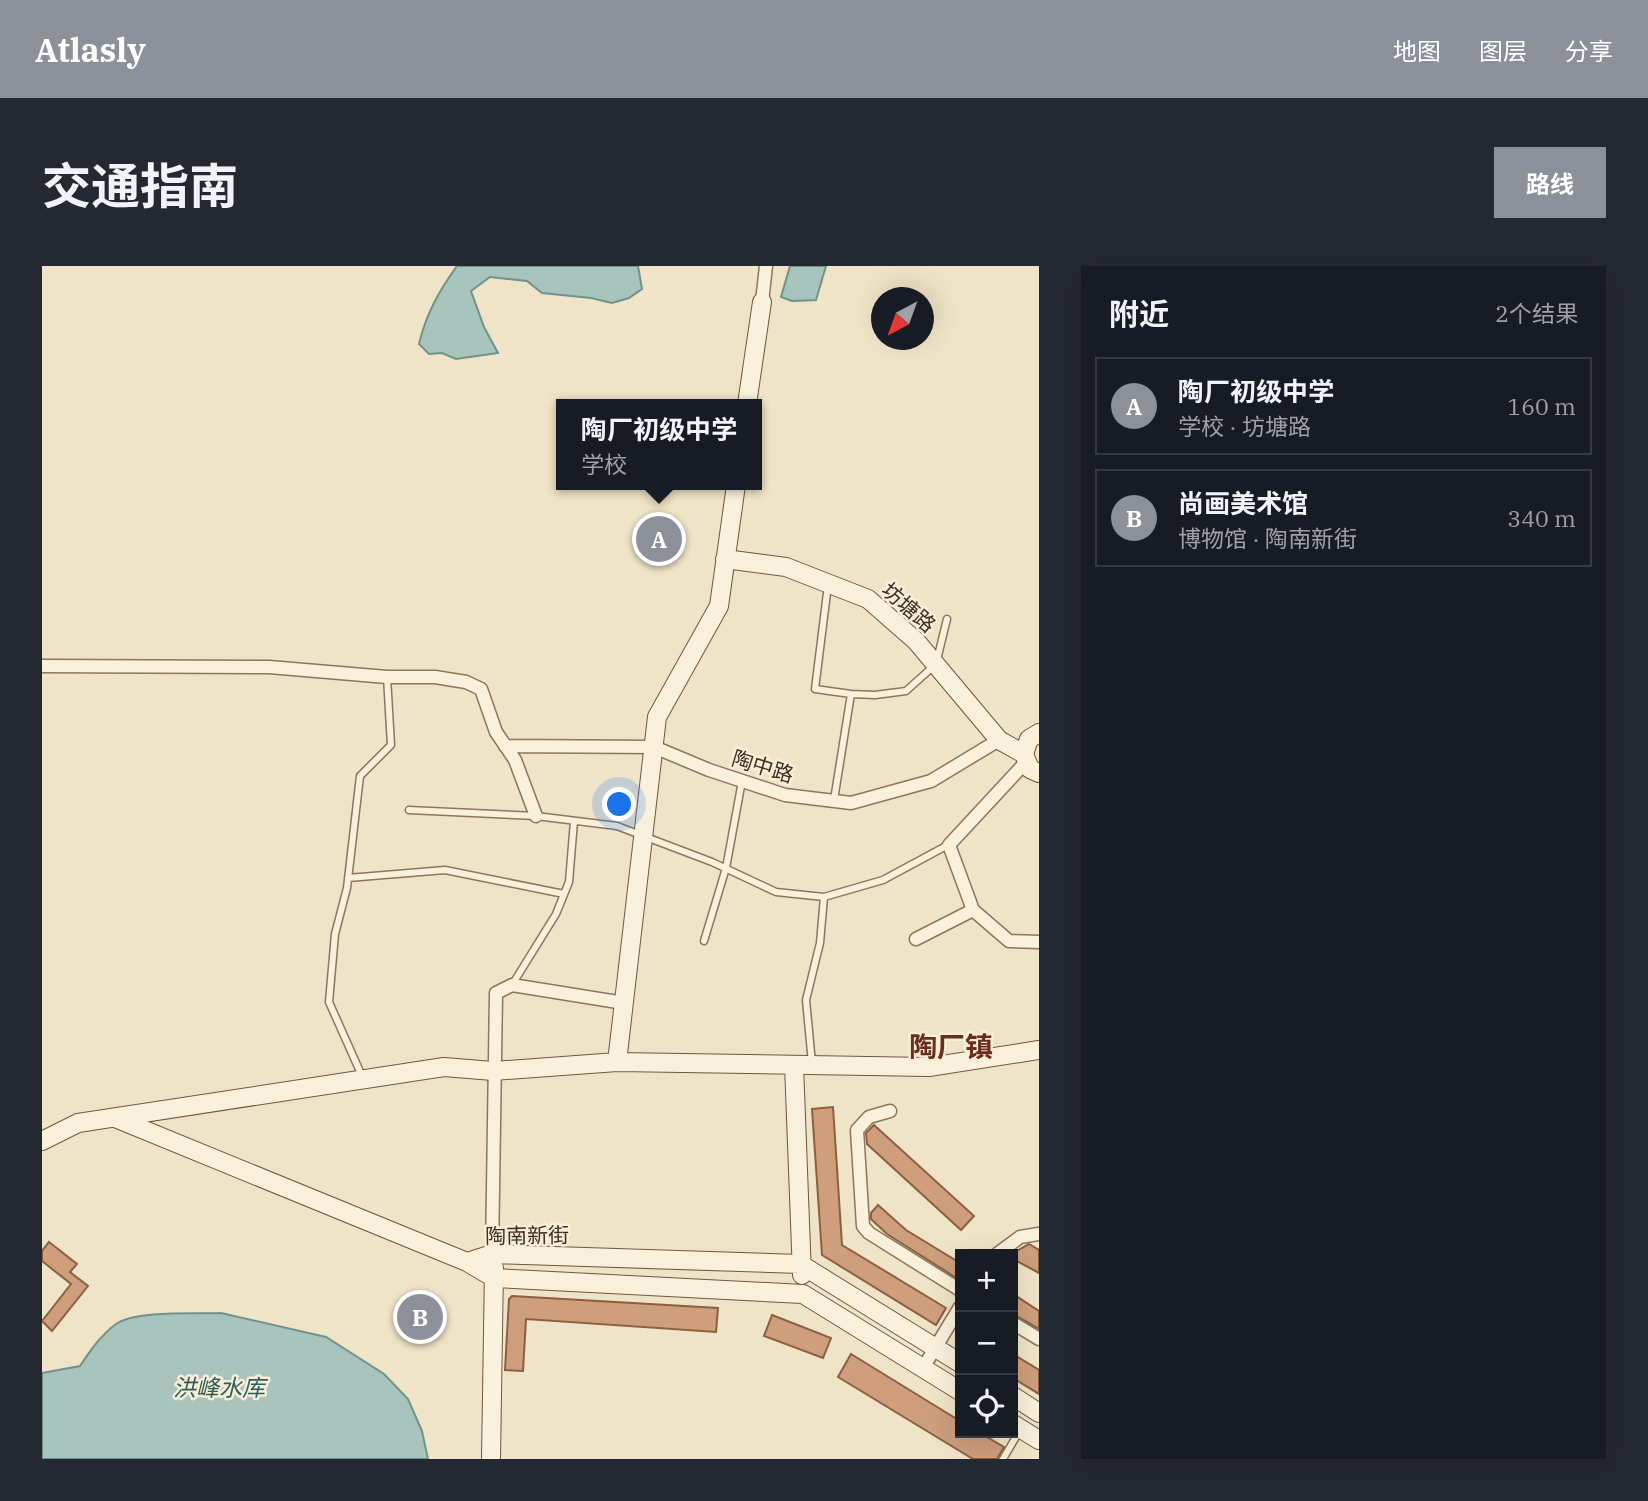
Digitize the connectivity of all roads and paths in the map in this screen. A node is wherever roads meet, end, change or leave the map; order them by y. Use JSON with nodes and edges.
{"nodes":[{"id":1,"x":766,"y":266,"type":"edge"},
{"id":2,"x":762,"y":302,"type":"joint"},
{"id":3,"x":748,"y":399,"type":"edge"},
{"id":4,"x":735,"y":490,"type":"edge"},
{"id":5,"x":725,"y":559,"type":"junction"},
{"id":6,"x":829,"y":583,"type":"junction"},
{"id":7,"x":947,"y":619,"type":"dead end"},
{"id":8,"x":936,"y":664,"type":"junction"},
{"id":9,"x":42,"y":666,"type":"edge"},
{"id":10,"x":387,"y":677,"type":"junction"},
{"id":11,"x":851,"y":694,"type":"junction"},
{"id":12,"x":1039,"y":733,"type":"edge"},
{"id":13,"x":999,"y":740,"type":"junction"},
{"id":14,"x":505,"y":746,"type":"junction"},
{"id":15,"x":654,"y":747,"type":"junction"},
{"id":16,"x":1029,"y":763,"type":"edge"},
{"id":17,"x":741,"y":780,"type":"junction"},
{"id":18,"x":834,"y":803,"type":"junction"},
{"id":19,"x":409,"y":810,"type":"dead end"},
{"id":20,"x":536,"y":816,"type":"junction"},
{"id":21,"x":574,"y":821,"type":"junction"},
{"id":22,"x":643,"y":834,"type":"junction"},
{"id":23,"x":949,"y":845,"type":"junction"},
{"id":24,"x":726,"y":868,"type":"junction"},
{"id":25,"x":348,"y":878,"type":"junction"},
{"id":26,"x":564,"y":894,"type":"junction"},
{"id":27,"x":824,"y":897,"type":"junction"},
{"id":28,"x":973,"y":909,"type":"junction"},
{"id":29,"x":916,"y":939,"type":"dead end"},
{"id":30,"x":704,"y":941,"type":"dead end"},
{"id":31,"x":1039,"y":942,"type":"edge"},
{"id":32,"x":512,"y":985,"type":"junction"},
{"id":33,"x":624,"y":1003,"type":"junction"},
{"id":34,"x":1039,"y":1050,"type":"edge"},
{"id":35,"x":617,"y":1062,"type":"junction"},
{"id":36,"x":803,"y":1065,"type":"junction"},
{"id":37,"x":493,"y":1071,"type":"junction"},
{"id":38,"x":364,"y":1079,"type":"junction"},
{"id":39,"x":890,"y":1111,"type":"dead end"},
{"id":40,"x":115,"y":1118,"type":"junction"},
{"id":41,"x":42,"y":1141,"type":"edge"},
{"id":42,"x":1039,"y":1234,"type":"edge"},
{"id":43,"x":1004,"y":1249,"type":"edge"},
{"id":44,"x":492,"y":1254,"type":"junction"},
{"id":45,"x":467,"y":1262,"type":"junction"},
{"id":46,"x":800,"y":1264,"type":"junction"},
{"id":47,"x":494,"y":1278,"type":"junction"},
{"id":48,"x":955,"y":1287,"type":"edge"},
{"id":49,"x":803,"y":1294,"type":"junction"},
{"id":50,"x":957,"y":1312,"type":"edge"},
{"id":51,"x":1018,"y":1326,"type":"edge"},
{"id":52,"x":1039,"y":1339,"type":"edge"},
{"id":53,"x":935,"y":1348,"type":"junction"},
{"id":54,"x":955,"y":1360,"type":"edge"},
{"id":55,"x":923,"y":1368,"type":"junction"},
{"id":56,"x":955,"y":1388,"type":"edge"},
{"id":57,"x":1018,"y":1399,"type":"edge"},
{"id":58,"x":1039,"y":1413,"type":"edge"},
{"id":59,"x":1018,"y":1427,"type":"edge"},
{"id":60,"x":1012,"y":1438,"type":"edge"},
{"id":61,"x":1039,"y":1440,"type":"edge"},
{"id":62,"x":491,"y":1459,"type":"edge"},
{"id":63,"x":1003,"y":1459,"type":"edge"}],
"edges":[{"from":1,"to":2,"type":"street"},
{"from":2,"to":3,"type":"street"},
{"from":4,"to":5,"type":"street"},
{"from":5,"to":6,"type":"street","name":"坊塘路"},
{"from":5,"to":15,"type":"street"},
{"from":6,"to":8,"type":"street","name":"坊塘路"},
{"from":6,"to":11,"type":"lane"},
{"from":7,"to":8,"type":"lane"},
{"from":8,"to":11,"type":"lane"},
{"from":8,"to":13,"type":"street","name":"坊塘路"},
{"from":9,"to":10,"type":"street"},
{"from":10,"to":14,"type":"street"},
{"from":10,"to":25,"type":"lane"},
{"from":11,"to":18,"type":"lane"},
{"from":12,"to":16,"type":"street"},
{"from":13,"to":16,"type":"street","name":"坊塘路"},
{"from":13,"to":18,"type":"street","name":"陶中路"},
{"from":14,"to":15,"type":"street","name":"陶中路"},
{"from":14,"to":20,"type":"street"},
{"from":15,"to":17,"type":"street","name":"陶中路"},
{"from":15,"to":22,"type":"street"},
{"from":16,"to":23,"type":"street"},
{"from":17,"to":18,"type":"street","name":"陶中路"},
{"from":17,"to":24,"type":"lane"},
{"from":19,"to":20,"type":"lane"},
{"from":20,"to":21,"type":"lane"},
{"from":21,"to":22,"type":"lane"},
{"from":21,"to":26,"type":"lane"},
{"from":22,"to":24,"type":"lane"},
{"from":22,"to":33,"type":"street"},
{"from":23,"to":27,"type":"lane"},
{"from":23,"to":28,"type":"street"},
{"from":24,"to":27,"type":"lane"},
{"from":24,"to":30,"type":"lane"},
{"from":25,"to":26,"type":"lane"},
{"from":25,"to":38,"type":"lane"},
{"from":26,"to":32,"type":"lane"},
{"from":27,"to":36,"type":"lane"},
{"from":28,"to":29,"type":"street"},
{"from":28,"to":31,"type":"street"},
{"from":32,"to":33,"type":"street"},
{"from":32,"to":37,"type":"street"},
{"from":33,"to":35,"type":"street"},
{"from":34,"to":36,"type":"street"},
{"from":35,"to":36,"type":"street"},
{"from":35,"to":37,"type":"street"},
{"from":36,"to":46,"type":"street"},
{"from":37,"to":38,"type":"street"},
{"from":37,"to":44,"type":"street"},
{"from":38,"to":40,"type":"street"},
{"from":39,"to":48,"type":"street"},
{"from":40,"to":41,"type":"street"},
{"from":40,"to":45,"type":"street"},
{"from":42,"to":43,"type":"street"},
{"from":44,"to":45,"type":"street","name":"陶南新街"},
{"from":44,"to":46,"type":"street","name":"陶南新街"},
{"from":44,"to":47,"type":"street"},
{"from":45,"to":47,"type":"street","name":"陶南新街"},
{"from":46,"to":49,"type":"street"},
{"from":46,"to":53,"type":"street"},
{"from":47,"to":49,"type":"street","name":"陶南新街"},
{"from":47,"to":62,"type":"street"},
{"from":49,"to":55,"type":"street","name":"陶南新街"},
{"from":50,"to":53,"type":"street"},
{"from":51,"to":52,"type":"street"},
{"from":53,"to":54,"type":"street"},
{"from":53,"to":55,"type":"street"},
{"from":55,"to":56,"type":"street","name":"陶南新街"},
{"from":57,"to":58,"type":"street"},
{"from":59,"to":61,"type":"street"},
{"from":60,"to":63,"type":"lane"}]}
